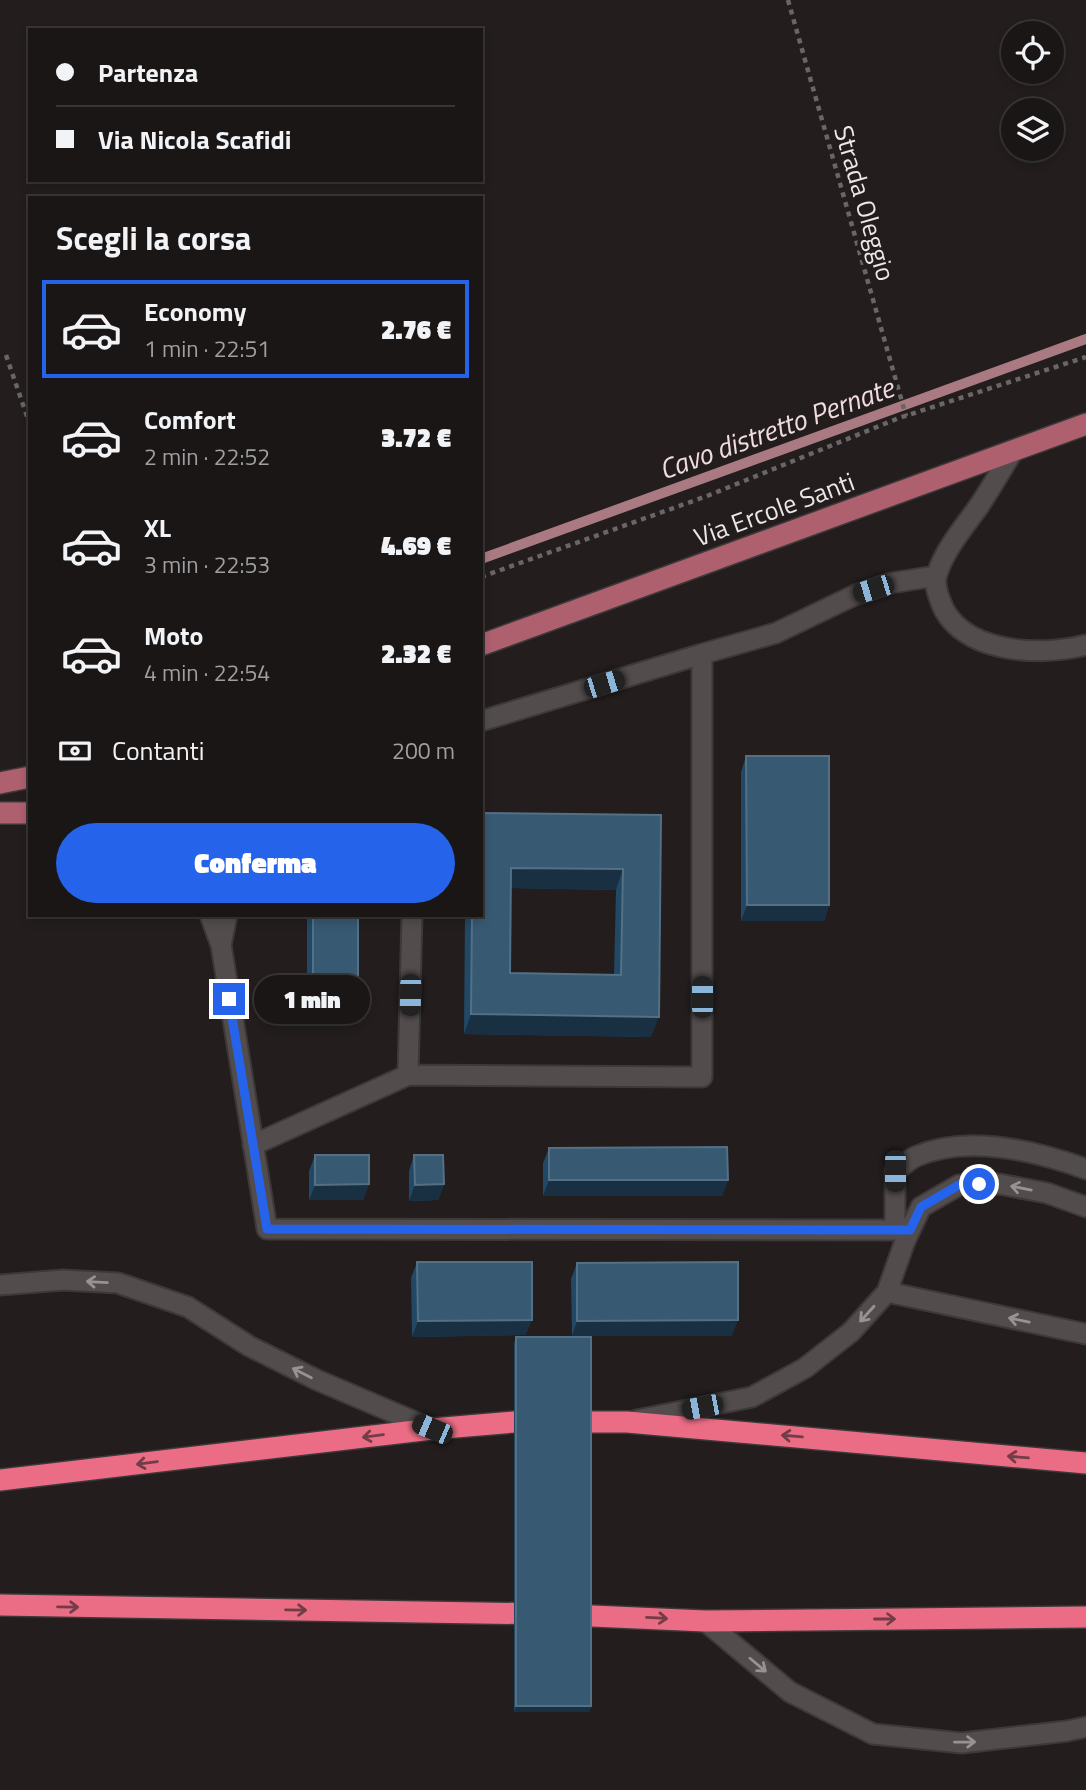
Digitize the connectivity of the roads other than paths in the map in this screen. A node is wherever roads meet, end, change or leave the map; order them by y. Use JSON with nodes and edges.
{"nodes":[{"id":1,"x":1086,"y":424,"type":"edge"},
{"id":2,"x":1013,"y":451,"type":"junction"},
{"id":3,"x":936,"y":576,"type":"junction"},
{"id":4,"x":483,"y":644,"type":"edge"},
{"id":5,"x":1086,"y":645,"type":"edge"},
{"id":6,"x":702,"y":654,"type":"junction"},
{"id":7,"x":483,"y":720,"type":"edge"},
{"id":8,"x":28,"y":777,"type":"edge"},
{"id":9,"x":0,"y":783,"type":"edge"},
{"id":10,"x":0,"y":813,"type":"edge"},
{"id":11,"x":28,"y":813,"type":"edge"},
{"id":12,"x":211,"y":917,"type":"edge"},
{"id":13,"x":226,"y":917,"type":"edge"},
{"id":14,"x":412,"y":917,"type":"edge"},
{"id":15,"x":221,"y":945,"type":"junction"},
{"id":16,"x":408,"y":1075,"type":"junction"},
{"id":17,"x":253,"y":1145,"type":"junction"},
{"id":18,"x":1086,"y":1170,"type":"edge"},
{"id":19,"x":1086,"y":1208,"type":"edge"},
{"id":20,"x":903,"y":1230,"type":"junction"},
{"id":21,"x":0,"y":1285,"type":"edge"},
{"id":22,"x":887,"y":1292,"type":"junction"},
{"id":23,"x":1086,"y":1334,"type":"edge"},
{"id":24,"x":627,"y":1422,"type":"junction"},
{"id":25,"x":432,"y":1429,"type":"junction"},
{"id":26,"x":1086,"y":1463,"type":"edge"},
{"id":27,"x":0,"y":1480,"type":"edge"},
{"id":28,"x":0,"y":1605,"type":"edge"},
{"id":29,"x":1086,"y":1617,"type":"edge"},
{"id":30,"x":705,"y":1620,"type":"junction"},
{"id":31,"x":1086,"y":1727,"type":"edge"}],
"edges":[{"from":1,"to":2,"type":"main road","name":"Via Ercole Santi"},
{"from":2,"to":3,"type":"lane"},
{"from":2,"to":4,"type":"main road","name":"Via Ercole Santi"},
{"from":3,"to":5,"type":"lane"},
{"from":3,"to":6,"type":"lane"},
{"from":6,"to":7,"type":"lane"},
{"from":6,"to":16,"type":"lane"},
{"from":8,"to":9,"type":"main road"},
{"from":10,"to":11,"type":"main road"},
{"from":12,"to":15,"type":"lane"},
{"from":13,"to":15,"type":"lane"},
{"from":14,"to":16,"type":"lane"},
{"from":15,"to":17,"type":"lane"},
{"from":16,"to":17,"type":"lane"},
{"from":17,"to":20,"type":"lane"},
{"from":18,"to":20,"type":"lane"},
{"from":19,"to":20,"type":"lane","one_way":true},
{"from":20,"to":22,"type":"lane"},
{"from":25,"to":21,"type":"lane","one_way":true},
{"from":23,"to":22,"type":"lane","one_way":true},
{"from":22,"to":24,"type":"lane","one_way":true},
{"from":24,"to":25,"type":"highway"},
{"from":26,"to":24,"type":"highway","one_way":true},
{"from":25,"to":27,"type":"highway","one_way":true},
{"from":28,"to":30,"type":"highway","one_way":true},
{"from":30,"to":29,"type":"highway","one_way":true},
{"from":30,"to":31,"type":"lane","one_way":true}]}
